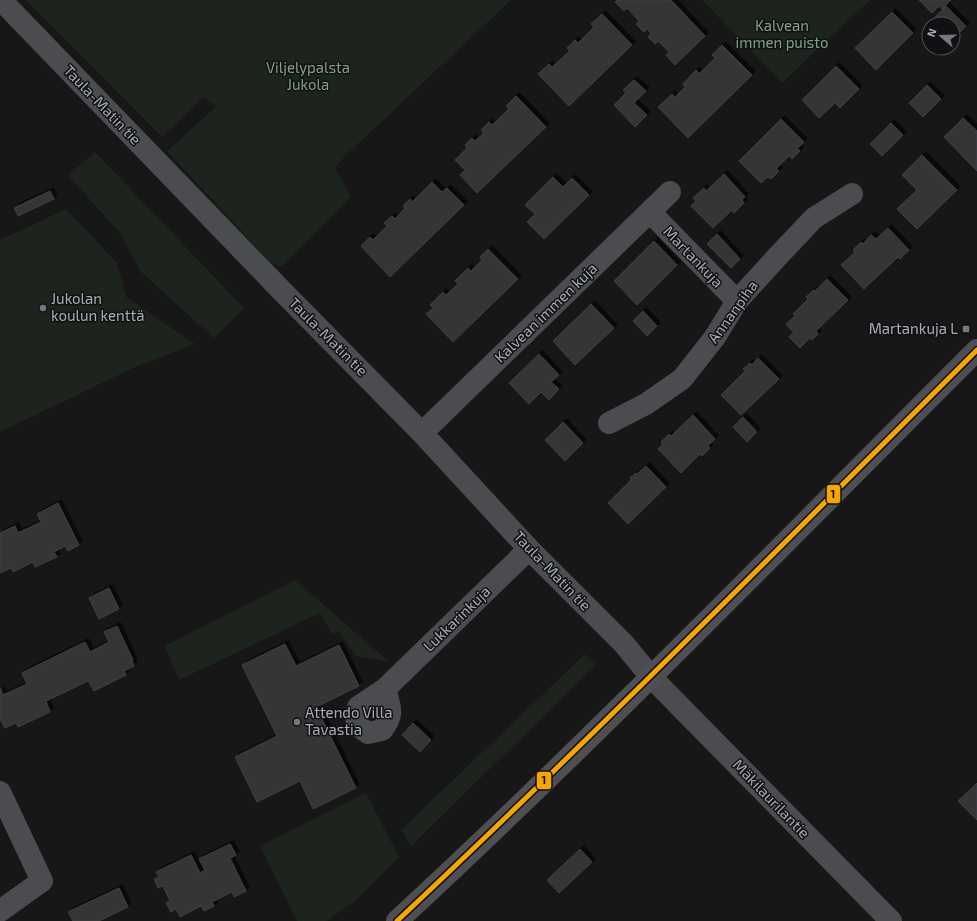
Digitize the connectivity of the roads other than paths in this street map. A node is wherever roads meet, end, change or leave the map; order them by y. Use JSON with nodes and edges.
{"nodes":[{"id":1,"x":1,"y":0,"type":"edge"},
{"id":2,"x":670,"y":192,"type":"dead end"},
{"id":3,"x":852,"y":194,"type":"dead end"},
{"id":4,"x":650,"y":212,"type":"junction"},
{"id":5,"x":738,"y":301,"type":"junction"},
{"id":6,"x":977,"y":350,"type":"edge"},
{"id":7,"x":609,"y":423,"type":"dead end"},
{"id":8,"x":422,"y":433,"type":"junction"},
{"id":9,"x":529,"y":549,"type":"junction"},
{"id":10,"x":651,"y":677,"type":"junction"},
{"id":11,"x":385,"y":689,"type":"dead end"},
{"id":12,"x":0,"y":792,"type":"edge"},
{"id":13,"x":0,"y":912,"type":"edge"},
{"id":14,"x":397,"y":921,"type":"edge"},
{"id":15,"x":891,"y":921,"type":"edge"}],
"edges":[{"from":1,"to":8,"type":"street","name":"Taula-Matin tie"},
{"from":2,"to":4,"type":"street","name":"Kalvean immen kuja"},
{"from":3,"to":5,"type":"street","name":"Annanpiha"},
{"from":4,"to":5,"type":"street","name":"Martankuja"},
{"from":4,"to":8,"type":"street","name":"Kalvean immen kuja"},
{"from":5,"to":7,"type":"street","name":"Annanpiha"},
{"from":6,"to":10,"type":"main road"},
{"from":8,"to":9,"type":"street","name":"Taula-Matin tie"},
{"from":9,"to":10,"type":"street","name":"Taula-Matin tie"},
{"from":9,"to":11,"type":"street","name":"Lukkarinkuja"},
{"from":10,"to":14,"type":"main road"},
{"from":10,"to":15,"type":"street","name":"Mäkilaurilantie"},
{"from":12,"to":13,"type":"street"}]}
